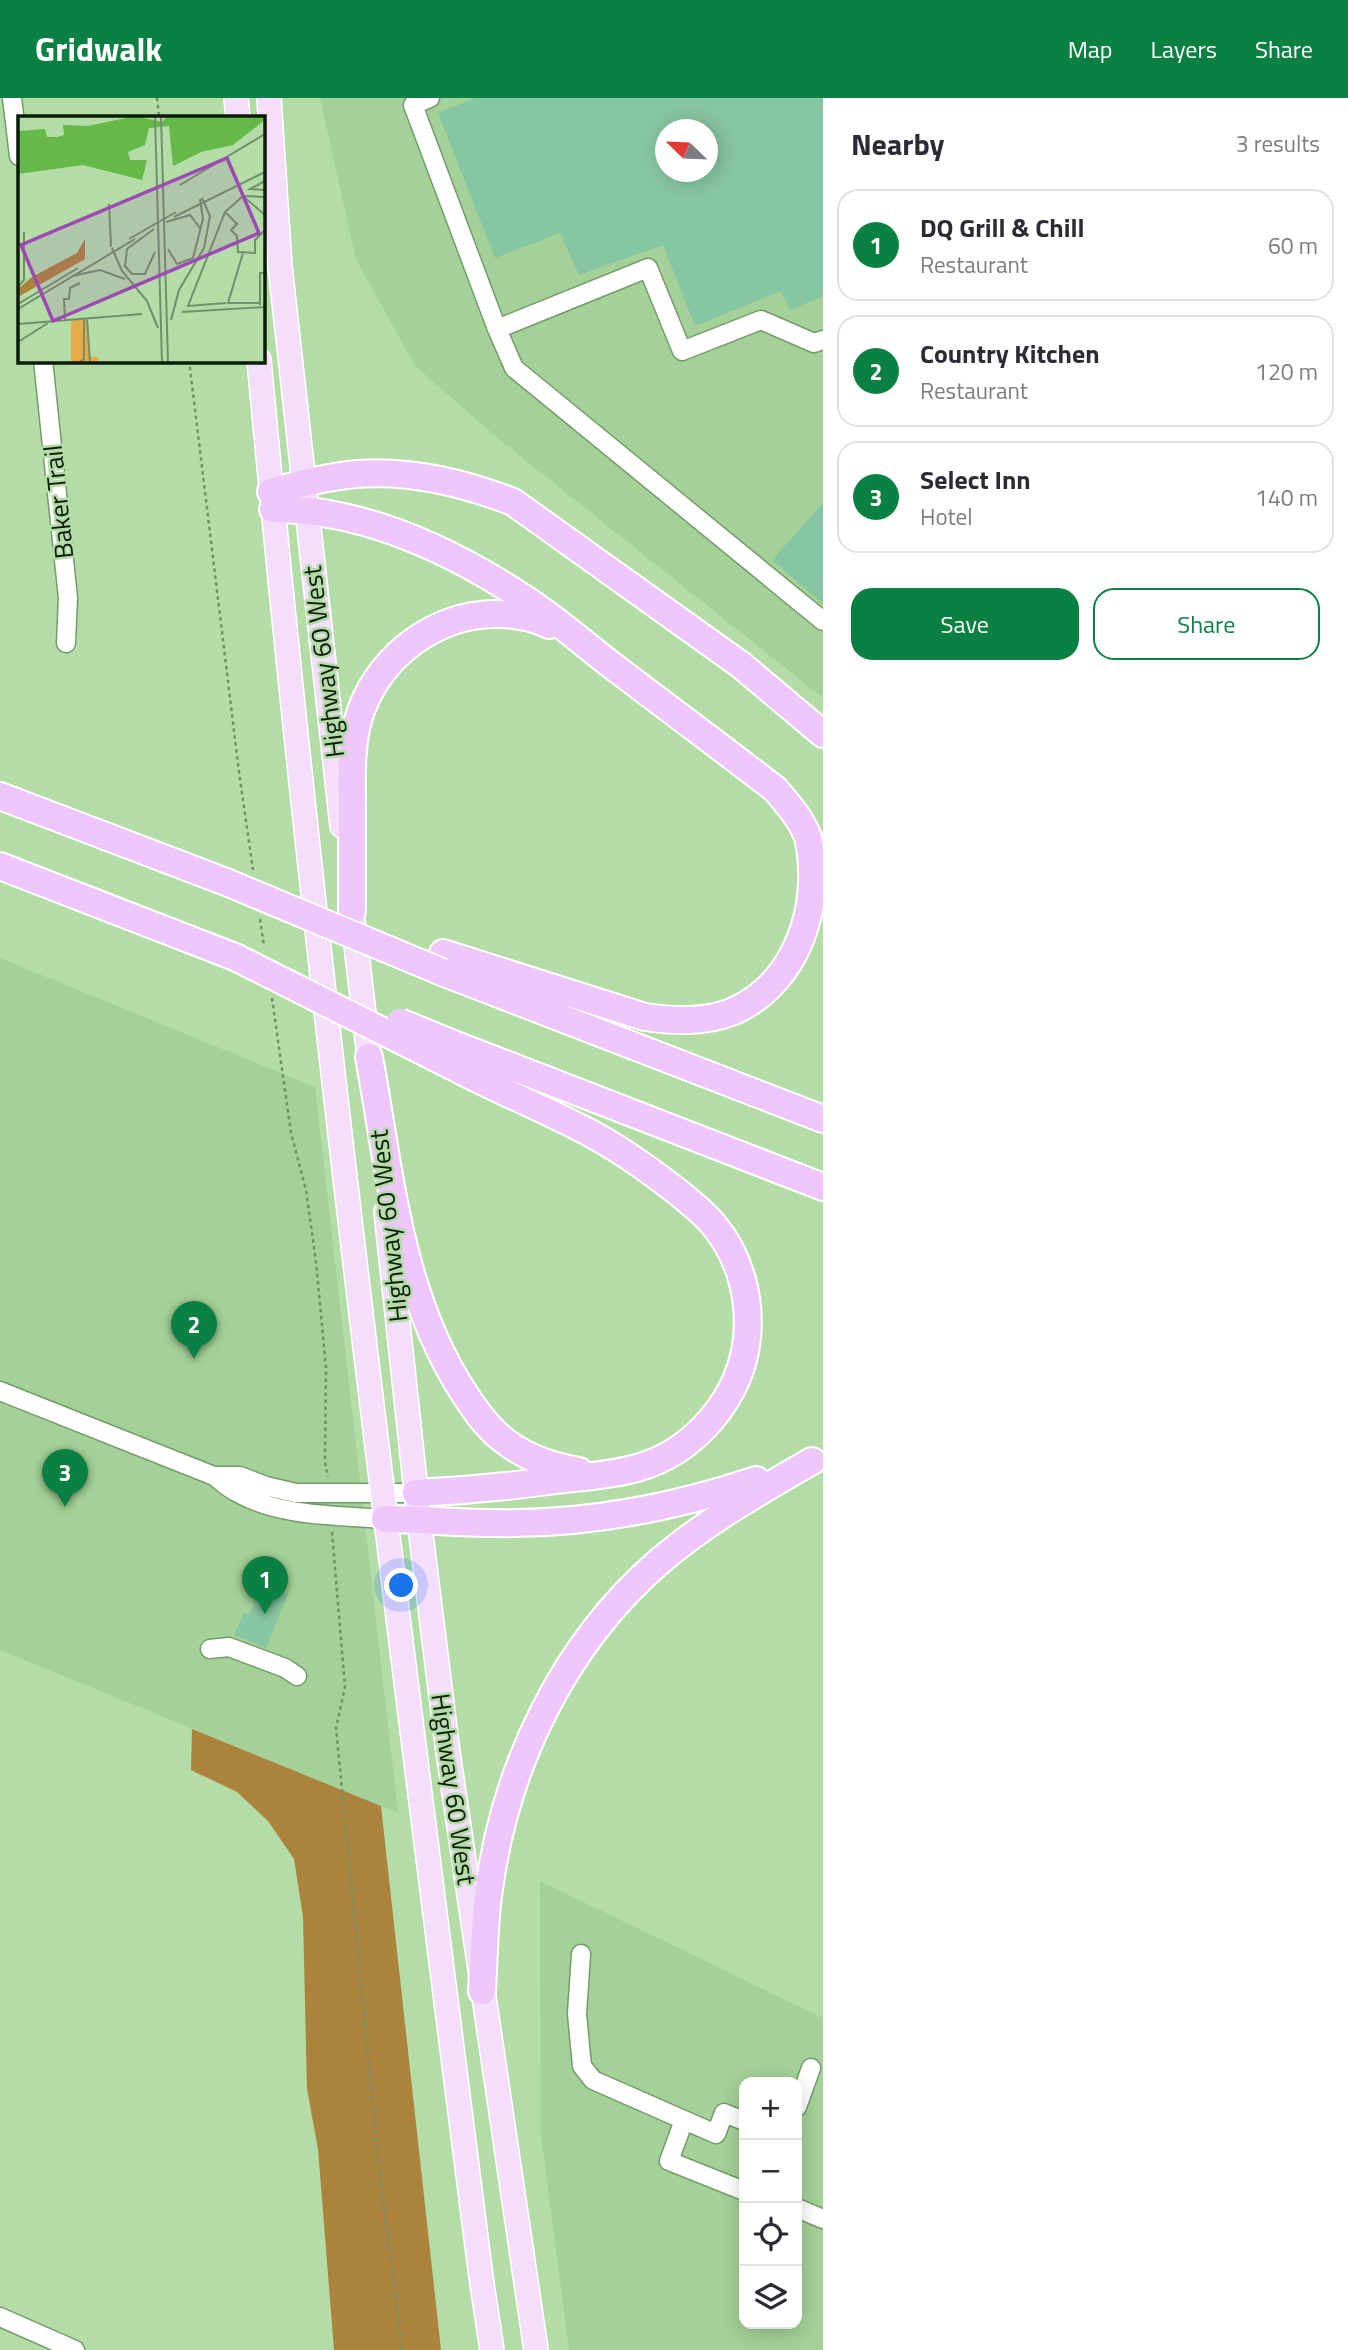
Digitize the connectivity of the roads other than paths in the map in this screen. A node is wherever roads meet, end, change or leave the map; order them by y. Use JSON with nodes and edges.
{"nodes":[{"id":1,"x":12,"y":98,"type":"edge"},
{"id":2,"x":236,"y":98,"type":"edge"},
{"id":3,"x":269,"y":98,"type":"edge"},
{"id":4,"x":418,"y":100,"type":"edge"},
{"id":5,"x":238,"y":116,"type":"edge"},
{"id":6,"x":18,"y":148,"type":"edge"},
{"id":7,"x":497,"y":329,"type":"junction"},
{"id":8,"x":823,"y":340,"type":"edge"},
{"id":9,"x":43,"y":362,"type":"edge"},
{"id":10,"x":259,"y":362,"type":"edge"},
{"id":11,"x":304,"y":496,"type":"junction"},
{"id":12,"x":272,"y":500,"type":"junction"},
{"id":13,"x":823,"y":621,"type":"edge"},
{"id":14,"x":579,"y":640,"type":"junction"},
{"id":15,"x":66,"y":643,"type":"dead end"},
{"id":16,"x":823,"y":734,"type":"edge"},
{"id":17,"x":0,"y":796,"type":"edge"},
{"id":18,"x":0,"y":866,"type":"edge"},
{"id":19,"x":352,"y":911,"type":"junction"},
{"id":20,"x":442,"y":963,"type":"junction"},
{"id":21,"x":452,"y":1054,"type":"junction"},
{"id":22,"x":369,"y":1057,"type":"junction"},
{"id":23,"x":823,"y":1119,"type":"edge"},
{"id":24,"x":823,"y":1187,"type":"edge"},
{"id":25,"x":0,"y":1391,"type":"edge"},
{"id":26,"x":817,"y":1458,"type":"edge"},
{"id":27,"x":605,"y":1473,"type":"junction"},
{"id":28,"x":214,"y":1476,"type":"junction"},
{"id":29,"x":382,"y":1493,"type":"junction"},
{"id":30,"x":417,"y":1506,"type":"junction"},
{"id":31,"x":385,"y":1519,"type":"junction"},
{"id":32,"x":209,"y":1649,"type":"dead end"},
{"id":33,"x":298,"y":1675,"type":"dead end"},
{"id":34,"x":581,"y":1954,"type":"dead end"},
{"id":35,"x":482,"y":1991,"type":"junction"},
{"id":36,"x":811,"y":2068,"type":"dead end"},
{"id":37,"x":802,"y":2093,"type":"edge"},
{"id":38,"x":739,"y":2119,"type":"edge"},
{"id":39,"x":684,"y":2120,"type":"junction"},
{"id":40,"x":739,"y":2189,"type":"edge"},
{"id":41,"x":802,"y":2210,"type":"edge"},
{"id":42,"x":823,"y":2219,"type":"edge"},
{"id":43,"x":0,"y":2317,"type":"edge"},
{"id":44,"x":75,"y":2350,"type":"edge"},
{"id":45,"x":492,"y":2350,"type":"edge"},
{"id":46,"x":536,"y":2350,"type":"edge"}],
"edges":[{"from":1,"to":6,"type":"street"},
{"from":2,"to":5,"type":"main road"},
{"from":3,"to":11,"type":"main road","name":"Highway 60 West"},
{"from":4,"to":7,"type":"street"},
{"from":7,"to":8,"type":"street"},
{"from":7,"to":13,"type":"street"},
{"from":9,"to":15,"type":"street","name":"Baker Trail"},
{"from":10,"to":12,"type":"main road","name":"Highway 60 West"},
{"from":11,"to":12,"type":"highway"},
{"from":11,"to":14,"type":"highway"},
{"from":11,"to":16,"type":"highway"},
{"from":11,"to":19,"type":"main road","name":"Highway 60 West"},
{"from":12,"to":29,"type":"main road","name":"Highway 60 West"},
{"from":14,"to":19,"type":"highway"},
{"from":14,"to":20,"type":"highway"},
{"from":17,"to":20,"type":"highway","bridge":true},
{"from":18,"to":21,"type":"highway","bridge":true},
{"from":19,"to":22,"type":"main road","name":"Highway 60 West"},
{"from":20,"to":23,"type":"highway"},
{"from":21,"to":24,"type":"highway"},
{"from":21,"to":27,"type":"highway"},
{"from":22,"to":27,"type":"highway"},
{"from":22,"to":30,"type":"main road","name":"Highway 60 West"},
{"from":25,"to":28,"type":"street"},
{"from":26,"to":30,"type":"highway"},
{"from":26,"to":35,"type":"highway"},
{"from":27,"to":30,"type":"highway"},
{"from":28,"to":29,"type":"street"},
{"from":28,"to":31,"type":"street"},
{"from":29,"to":30,"type":"street"},
{"from":29,"to":31,"type":"main road","name":"Highway 60 West"},
{"from":30,"to":31,"type":"highway"},
{"from":30,"to":35,"type":"main road","name":"Highway 60 West"},
{"from":31,"to":45,"type":"main road","name":"Highway 60 West"},
{"from":32,"to":33,"type":"street"},
{"from":34,"to":39,"type":"street"},
{"from":35,"to":46,"type":"main road","name":"Highway 60 West"},
{"from":36,"to":37,"type":"street"},
{"from":38,"to":39,"type":"street"},
{"from":39,"to":40,"type":"street"},
{"from":41,"to":42,"type":"street"},
{"from":43,"to":44,"type":"street"}]}
